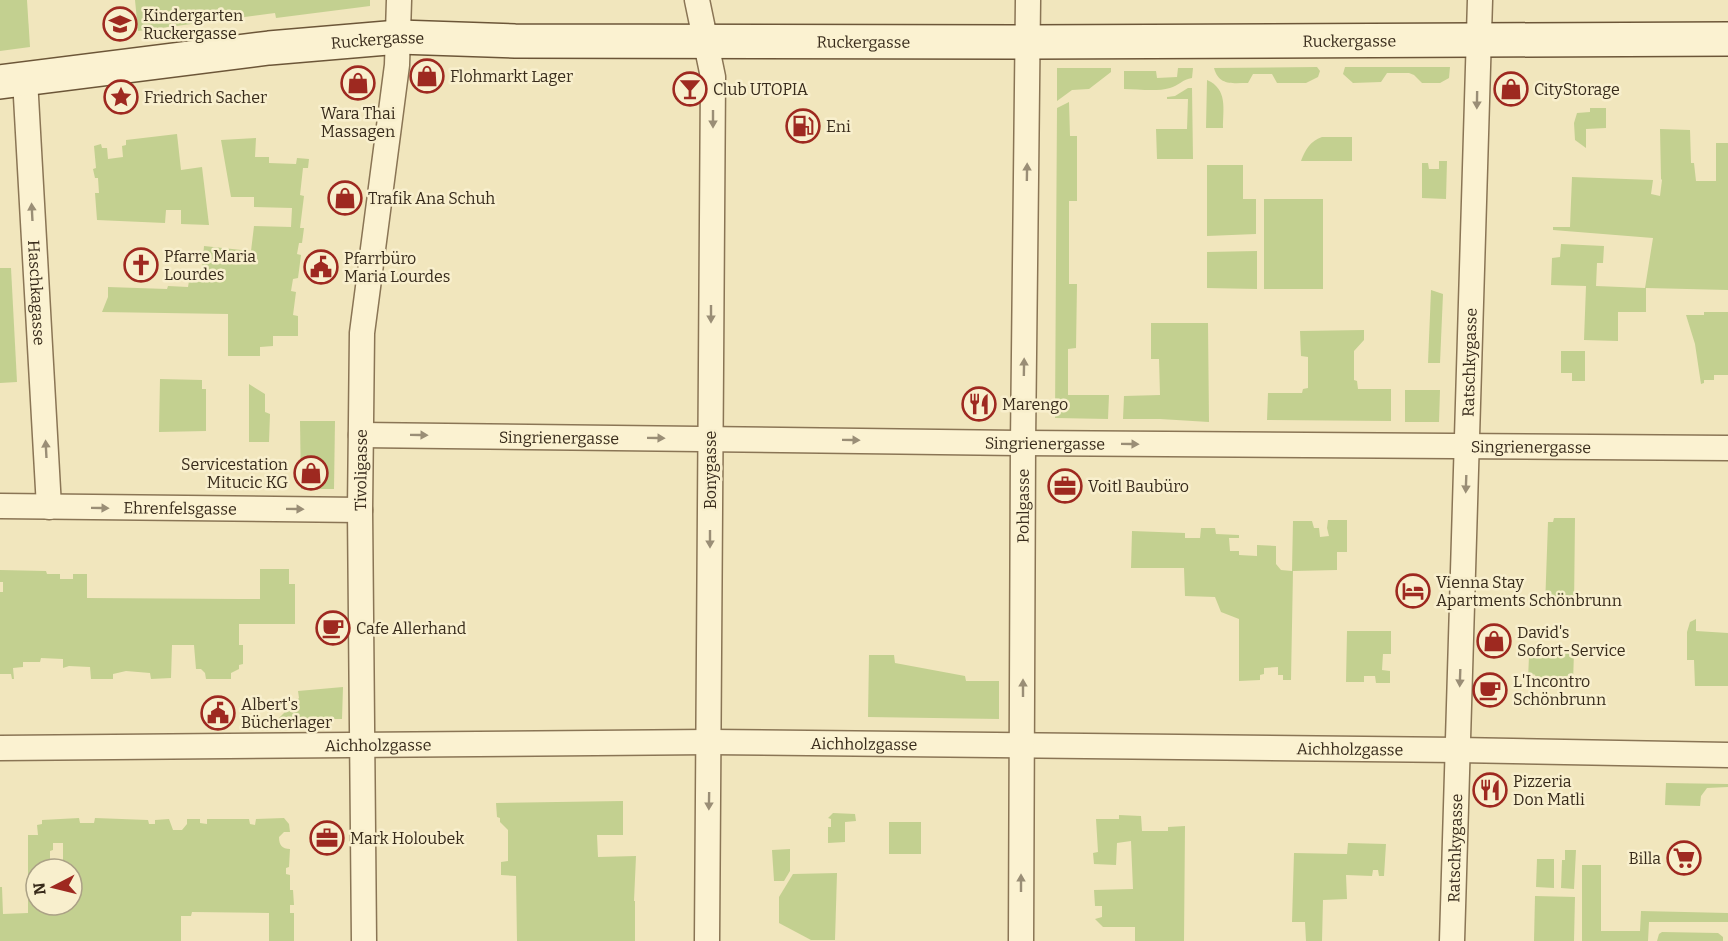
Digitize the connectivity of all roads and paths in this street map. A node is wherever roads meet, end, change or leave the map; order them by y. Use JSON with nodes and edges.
{"nodes":[{"id":1,"x":399,"y":0,"type":"edge"},
{"id":2,"x":697,"y":0,"type":"edge"},
{"id":3,"x":1028,"y":0,"type":"edge"},
{"id":4,"x":1480,"y":0,"type":"edge"},
{"id":5,"x":399,"y":37,"type":"junction"},
{"id":6,"x":1728,"y":39,"type":"edge"},
{"id":7,"x":705,"y":41,"type":"junction"},
{"id":8,"x":1479,"y":41,"type":"junction"},
{"id":9,"x":1029,"y":42,"type":"junction"},
{"id":10,"x":12,"y":80,"type":"edge"},
{"id":11,"x":361,"y":435,"type":"junction"},
{"id":12,"x":710,"y":438,"type":"junction"},
{"id":13,"x":1023,"y":443,"type":"junction"},
{"id":14,"x":1467,"y":447,"type":"junction"},
{"id":15,"x":1728,"y":448,"type":"edge"},
{"id":16,"x":0,"y":507,"type":"edge"},
{"id":17,"x":49,"y":507,"type":"junction"},
{"id":18,"x":360,"y":510,"type":"junction"},
{"id":19,"x":710,"y":742,"type":"junction"},
{"id":20,"x":363,"y":745,"type":"junction"},
{"id":21,"x":1023,"y":747,"type":"junction"},
{"id":22,"x":0,"y":748,"type":"edge"},
{"id":23,"x":1458,"y":750,"type":"junction"},
{"id":24,"x":1728,"y":755,"type":"edge"},
{"id":25,"x":364,"y":941,"type":"edge"},
{"id":26,"x":707,"y":941,"type":"edge"},
{"id":27,"x":1021,"y":941,"type":"edge"},
{"id":28,"x":1452,"y":941,"type":"edge"}],
"edges":[{"from":1,"to":5,"type":"street","name":"Tivoligasse"},
{"from":2,"to":7,"type":"street","name":"Bonygasse"},
{"from":3,"to":9,"type":"street","name":"Pohlgasse"},
{"from":4,"to":8,"type":"street","name":"Ratschkygasse"},
{"from":5,"to":7,"type":"main road","name":"Ruckergasse"},
{"from":5,"to":10,"type":"main road","name":"Ruckergasse"},
{"from":5,"to":11,"type":"street","name":"Tivoligasse"},
{"from":6,"to":8,"type":"main road","name":"Ruckergasse"},
{"from":7,"to":9,"type":"main road","name":"Ruckergasse"},
{"from":7,"to":12,"type":"street","name":"Bonygasse","one_way":true},
{"from":8,"to":9,"type":"main road","name":"Ruckergasse"},
{"from":8,"to":14,"type":"street","name":"Ratschkygasse","one_way":true},
{"from":13,"to":9,"type":"street","name":"Pohlgasse","one_way":true},
{"from":17,"to":10,"type":"street","name":"Haschkagasse","one_way":true},
{"from":11,"to":12,"type":"street","name":"Singrienergasse","one_way":true},
{"from":11,"to":18,"type":"street","name":"Tivoligasse"},
{"from":12,"to":13,"type":"street","name":"Singrienergasse","one_way":true},
{"from":12,"to":19,"type":"street","name":"Bonygasse","one_way":true},
{"from":13,"to":14,"type":"street","name":"Singrienergasse","one_way":true},
{"from":21,"to":13,"type":"street","name":"Pohlgasse","one_way":true},
{"from":14,"to":15,"type":"street","name":"Singrienergasse"},
{"from":14,"to":23,"type":"street","name":"Ratschkygasse","one_way":true},
{"from":16,"to":17,"type":"street","name":"Ehrenfelsgasse"},
{"from":17,"to":18,"type":"street","name":"Ehrenfelsgasse","one_way":true},
{"from":18,"to":20,"type":"street","name":"Tivoligasse"},
{"from":19,"to":20,"type":"street","name":"Aichholzgasse"},
{"from":19,"to":21,"type":"street","name":"Aichholzgasse"},
{"from":19,"to":26,"type":"street","name":"Bonygasse","one_way":true},
{"from":20,"to":22,"type":"street","name":"Aichholzgasse"},
{"from":20,"to":25,"type":"street","name":"Tivoligasse"},
{"from":21,"to":23,"type":"street","name":"Aichholzgasse"},
{"from":27,"to":21,"type":"street","name":"Pohlgasse","one_way":true},
{"from":23,"to":24,"type":"street","name":"Aichholzgasse"},
{"from":23,"to":28,"type":"street","name":"Ratschkygasse"}]}
